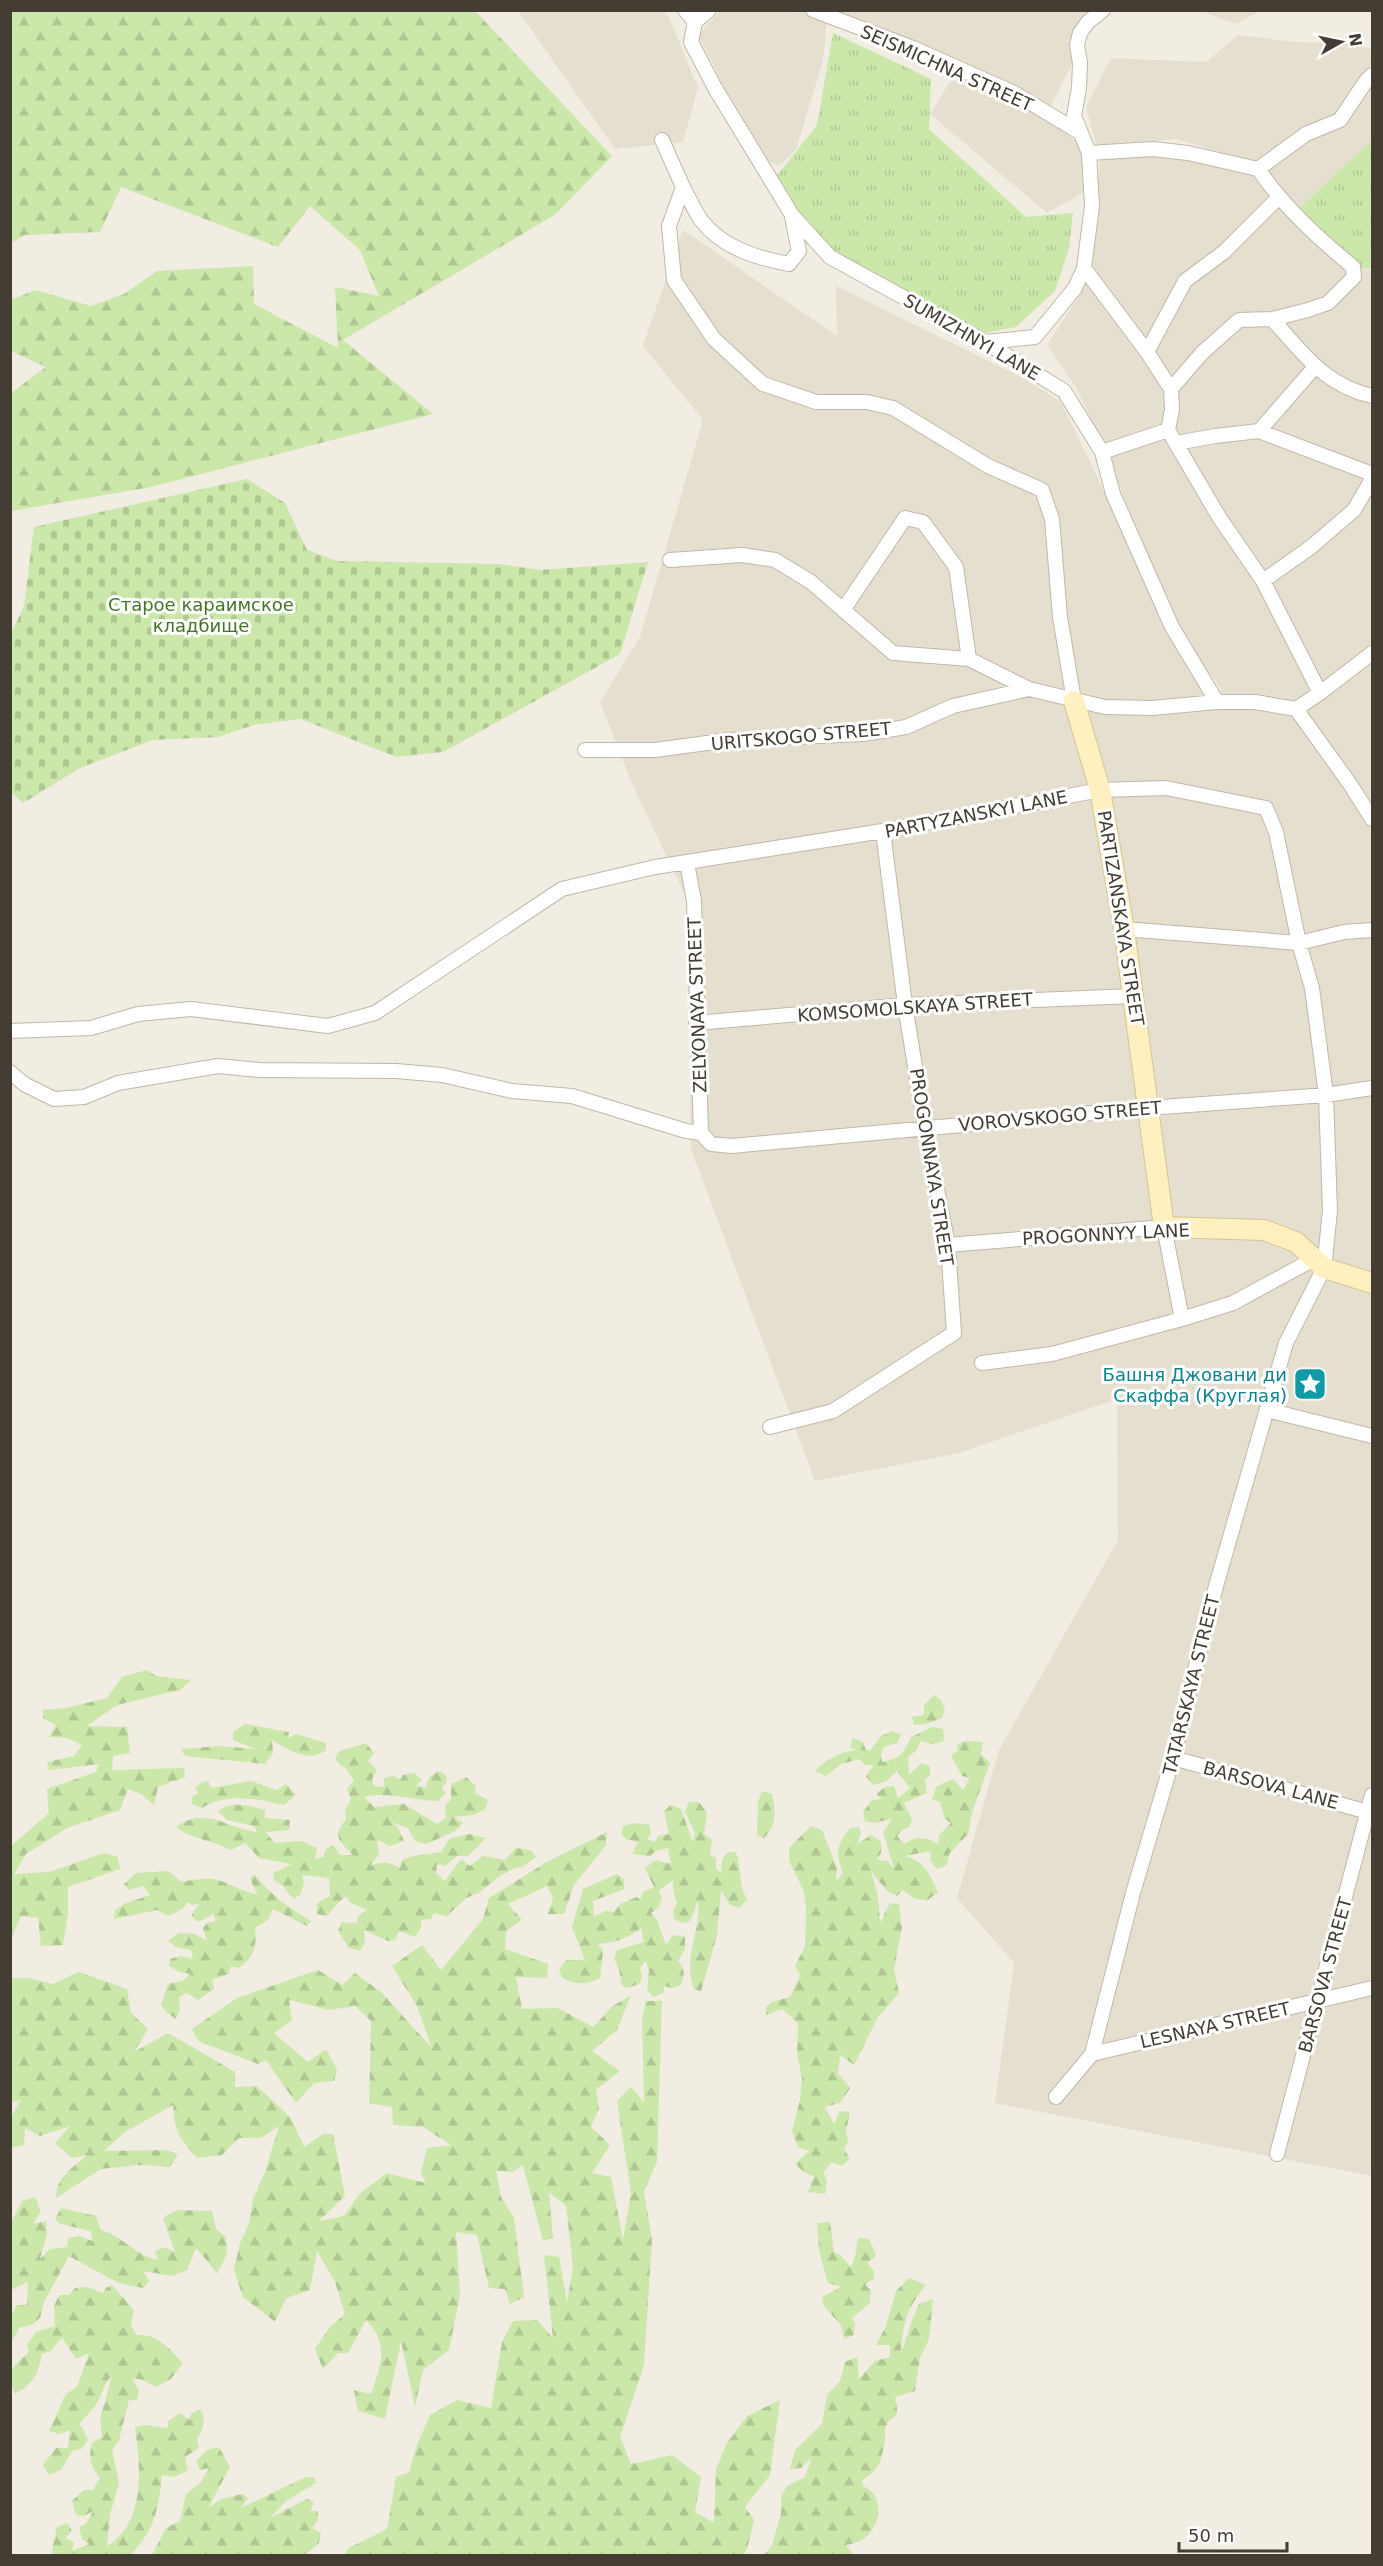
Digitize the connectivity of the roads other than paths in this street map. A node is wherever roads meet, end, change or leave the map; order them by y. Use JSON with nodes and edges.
{"nodes":[{"id":1,"x":685,"y":10,"type":"edge"},
{"id":2,"x":709,"y":10,"type":"edge"},
{"id":3,"x":813,"y":10,"type":"edge"},
{"id":4,"x":1103,"y":10,"type":"edge"},
{"id":5,"x":695,"y":22,"type":"junction"},
{"id":6,"x":1372,"y":75,"type":"edge"},
{"id":7,"x":1079,"y":132,"type":"junction"},
{"id":8,"x":662,"y":140,"type":"dead end"},
{"id":9,"x":1089,"y":153,"type":"junction"},
{"id":10,"x":1258,"y":169,"type":"junction"},
{"id":11,"x":683,"y":187,"type":"junction"},
{"id":12,"x":1278,"y":198,"type":"junction"},
{"id":13,"x":792,"y":215,"type":"junction"},
{"id":14,"x":1084,"y":268,"type":"junction"},
{"id":15,"x":1272,"y":319,"type":"junction"},
{"id":16,"x":985,"y":342,"type":"junction"},
{"id":17,"x":1147,"y":352,"type":"junction"},
{"id":18,"x":1314,"y":368,"type":"junction"},
{"id":19,"x":1171,"y":389,"type":"junction"},
{"id":20,"x":1372,"y":396,"type":"edge"},
{"id":21,"x":1168,"y":430,"type":"junction"},
{"id":22,"x":1259,"y":431,"type":"junction"},
{"id":23,"x":1176,"y":443,"type":"junction"},
{"id":24,"x":1102,"y":452,"type":"junction"},
{"id":25,"x":1372,"y":474,"type":"edge"},
{"id":26,"x":1372,"y":479,"type":"edge"},
{"id":27,"x":670,"y":560,"type":"dead end"},
{"id":28,"x":1263,"y":581,"type":"junction"},
{"id":29,"x":843,"y":610,"type":"junction"},
{"id":30,"x":1372,"y":653,"type":"edge"},
{"id":31,"x":969,"y":659,"type":"junction"},
{"id":32,"x":1029,"y":690,"type":"junction"},
{"id":33,"x":1320,"y":693,"type":"junction"},
{"id":34,"x":1074,"y":701,"type":"junction"},
{"id":35,"x":1217,"y":702,"type":"junction"},
{"id":36,"x":1296,"y":710,"type":"junction"},
{"id":37,"x":585,"y":750,"type":"dead end"},
{"id":38,"x":1100,"y":790,"type":"junction"},
{"id":39,"x":1372,"y":819,"type":"edge"},
{"id":40,"x":882,"y":831,"type":"junction"},
{"id":41,"x":687,"y":863,"type":"junction"},
{"id":42,"x":1124,"y":929,"type":"junction"},
{"id":43,"x":1372,"y":930,"type":"edge"},
{"id":44,"x":1299,"y":943,"type":"junction"},
{"id":45,"x":1134,"y":996,"type":"junction"},
{"id":46,"x":905,"y":1005,"type":"junction"},
{"id":47,"x":696,"y":1023,"type":"junction"},
{"id":48,"x":10,"y":1031,"type":"edge"},
{"id":49,"x":10,"y":1072,"type":"edge"},
{"id":50,"x":1372,"y":1088,"type":"edge"},
{"id":51,"x":1326,"y":1095,"type":"junction"},
{"id":52,"x":1149,"y":1108,"type":"junction"},
{"id":53,"x":925,"y":1128,"type":"junction"},
{"id":54,"x":701,"y":1133,"type":"junction"},
{"id":55,"x":1164,"y":1227,"type":"junction"},
{"id":56,"x":948,"y":1245,"type":"junction"},
{"id":57,"x":1319,"y":1263,"type":"junction"},
{"id":58,"x":1372,"y":1282,"type":"edge"},
{"id":59,"x":1182,"y":1319,"type":"junction"},
{"id":60,"x":982,"y":1363,"type":"dead end"},
{"id":61,"x":1267,"y":1410,"type":"junction"},
{"id":62,"x":770,"y":1428,"type":"dead end"},
{"id":63,"x":1372,"y":1436,"type":"edge"},
{"id":64,"x":1173,"y":1758,"type":"junction"},
{"id":65,"x":1372,"y":1795,"type":"edge"},
{"id":66,"x":1368,"y":1812,"type":"junction"},
{"id":67,"x":1372,"y":1988,"type":"edge"},
{"id":68,"x":1318,"y":2001,"type":"junction"},
{"id":69,"x":1092,"y":2054,"type":"junction"},
{"id":70,"x":1056,"y":2097,"type":"dead end"},
{"id":71,"x":1277,"y":2154,"type":"dead end"}],
"edges":[{"from":1,"to":5,"type":"street"},
{"from":2,"to":5,"type":"street"},
{"from":3,"to":7,"type":"street","name":"SEISMICHNA STREET"},
{"from":4,"to":7,"type":"street"},
{"from":5,"to":13,"type":"street","name":"SUMIZHNYI LANE"},
{"from":6,"to":10,"type":"street"},
{"from":7,"to":9,"type":"street"},
{"from":8,"to":11,"type":"street"},
{"from":9,"to":10,"type":"street"},
{"from":9,"to":14,"type":"street"},
{"from":10,"to":12,"type":"street"},
{"from":11,"to":13,"type":"street"},
{"from":11,"to":34,"type":"street","name":"PARTIZANSKAYA STREET"},
{"from":12,"to":15,"type":"street"},
{"from":12,"to":17,"type":"street"},
{"from":13,"to":16,"type":"street","name":"SUMIZHNYI LANE"},
{"from":14,"to":16,"type":"street"},
{"from":14,"to":17,"type":"street"},
{"from":15,"to":18,"type":"street"},
{"from":15,"to":19,"type":"street"},
{"from":16,"to":24,"type":"street","name":"SUMIZHNYI LANE"},
{"from":17,"to":19,"type":"street"},
{"from":18,"to":20,"type":"street"},
{"from":18,"to":22,"type":"street"},
{"from":19,"to":21,"type":"street"},
{"from":21,"to":23,"type":"street"},
{"from":21,"to":24,"type":"street"},
{"from":22,"to":23,"type":"street"},
{"from":22,"to":25,"type":"street"},
{"from":23,"to":28,"type":"street"},
{"from":24,"to":35,"type":"street","name":"SUMIZHNYI LANE"},
{"from":26,"to":28,"type":"street"},
{"from":27,"to":29,"type":"street"},
{"from":28,"to":33,"type":"street"},
{"from":29,"to":31,"type":"street"},
{"from":29,"to":31,"type":"street"},
{"from":30,"to":33,"type":"street"},
{"from":31,"to":32,"type":"street"},
{"from":32,"to":34,"type":"street","name":"URITSKOGO STREET"},
{"from":32,"to":37,"type":"street","name":"URITSKOGO STREET"},
{"from":33,"to":36,"type":"street"},
{"from":34,"to":35,"type":"street","name":"URITSKOGO STREET"},
{"from":34,"to":38,"type":"street","name":"PARTIZANSKAYA STREET"},
{"from":35,"to":36,"type":"street","name":"URITSKOGO STREET"},
{"from":36,"to":39,"type":"street"},
{"from":38,"to":40,"type":"street","name":"PARTYZANSKYI LANE"},
{"from":38,"to":42,"type":"street","name":"PARTIZANSKAYA STREET"},
{"from":38,"to":44,"type":"street","name":"PARTYZANSKYI LANE"},
{"from":40,"to":41,"type":"street","name":"PARTYZANSKYI LANE"},
{"from":40,"to":46,"type":"street","name":"PROGONNAYA STREET"},
{"from":41,"to":47,"type":"street","name":"ZELYONAYA STREET"},
{"from":41,"to":48,"type":"street","name":"PARTYZANSKYI LANE"},
{"from":42,"to":44,"type":"street"},
{"from":42,"to":45,"type":"street","name":"PARTIZANSKAYA STREET"},
{"from":43,"to":44,"type":"street"},
{"from":44,"to":51,"type":"street"},
{"from":45,"to":46,"type":"street","name":"KOMSOMOLSKAYA STREET"},
{"from":45,"to":52,"type":"street","name":"PARTIZANSKAYA STREET"},
{"from":46,"to":47,"type":"street","name":"KOMSOMOLSKAYA STREET"},
{"from":46,"to":53,"type":"street","name":"PROGONNAYA STREET"},
{"from":47,"to":54,"type":"street","name":"ZELYONAYA STREET"},
{"from":49,"to":54,"type":"street"},
{"from":50,"to":51,"type":"street","name":"VOROVSKOGO STREET"},
{"from":51,"to":52,"type":"street","name":"VOROVSKOGO STREET"},
{"from":51,"to":57,"type":"street"},
{"from":52,"to":53,"type":"street","name":"VOROVSKOGO STREET"},
{"from":52,"to":55,"type":"street","name":"PARTIZANSKAYA STREET"},
{"from":53,"to":54,"type":"street","name":"VOROVSKOGO STREET"},
{"from":53,"to":56,"type":"street","name":"PROGONNAYA STREET"},
{"from":55,"to":56,"type":"street","name":"PROGONNYY LANE"},
{"from":55,"to":57,"type":"street","name":"PROGONNYY LANE"},
{"from":55,"to":59,"type":"street","name":"PARTIZANSKAYA STREET"},
{"from":56,"to":62,"type":"street","name":"PROGONNAYA STREET"},
{"from":57,"to":58,"type":"street"},
{"from":57,"to":59,"type":"street"},
{"from":57,"to":61,"type":"street","name":"TATARSKAYA STREET"},
{"from":59,"to":60,"type":"street"},
{"from":61,"to":63,"type":"street"},
{"from":61,"to":64,"type":"street","name":"TATARSKAYA STREET"},
{"from":64,"to":66,"type":"street","name":"BARSOVA LANE"},
{"from":64,"to":69,"type":"street","name":"TATARSKAYA STREET"},
{"from":65,"to":66,"type":"street","name":"BARSOVA STREET"},
{"from":66,"to":68,"type":"street","name":"BARSOVA STREET"},
{"from":67,"to":68,"type":"street","name":"LESNAYA STREET"},
{"from":68,"to":69,"type":"street","name":"LESNAYA STREET"},
{"from":68,"to":71,"type":"street","name":"BARSOVA STREET"},
{"from":69,"to":70,"type":"street","name":"TATARSKAYA STREET"}]}
